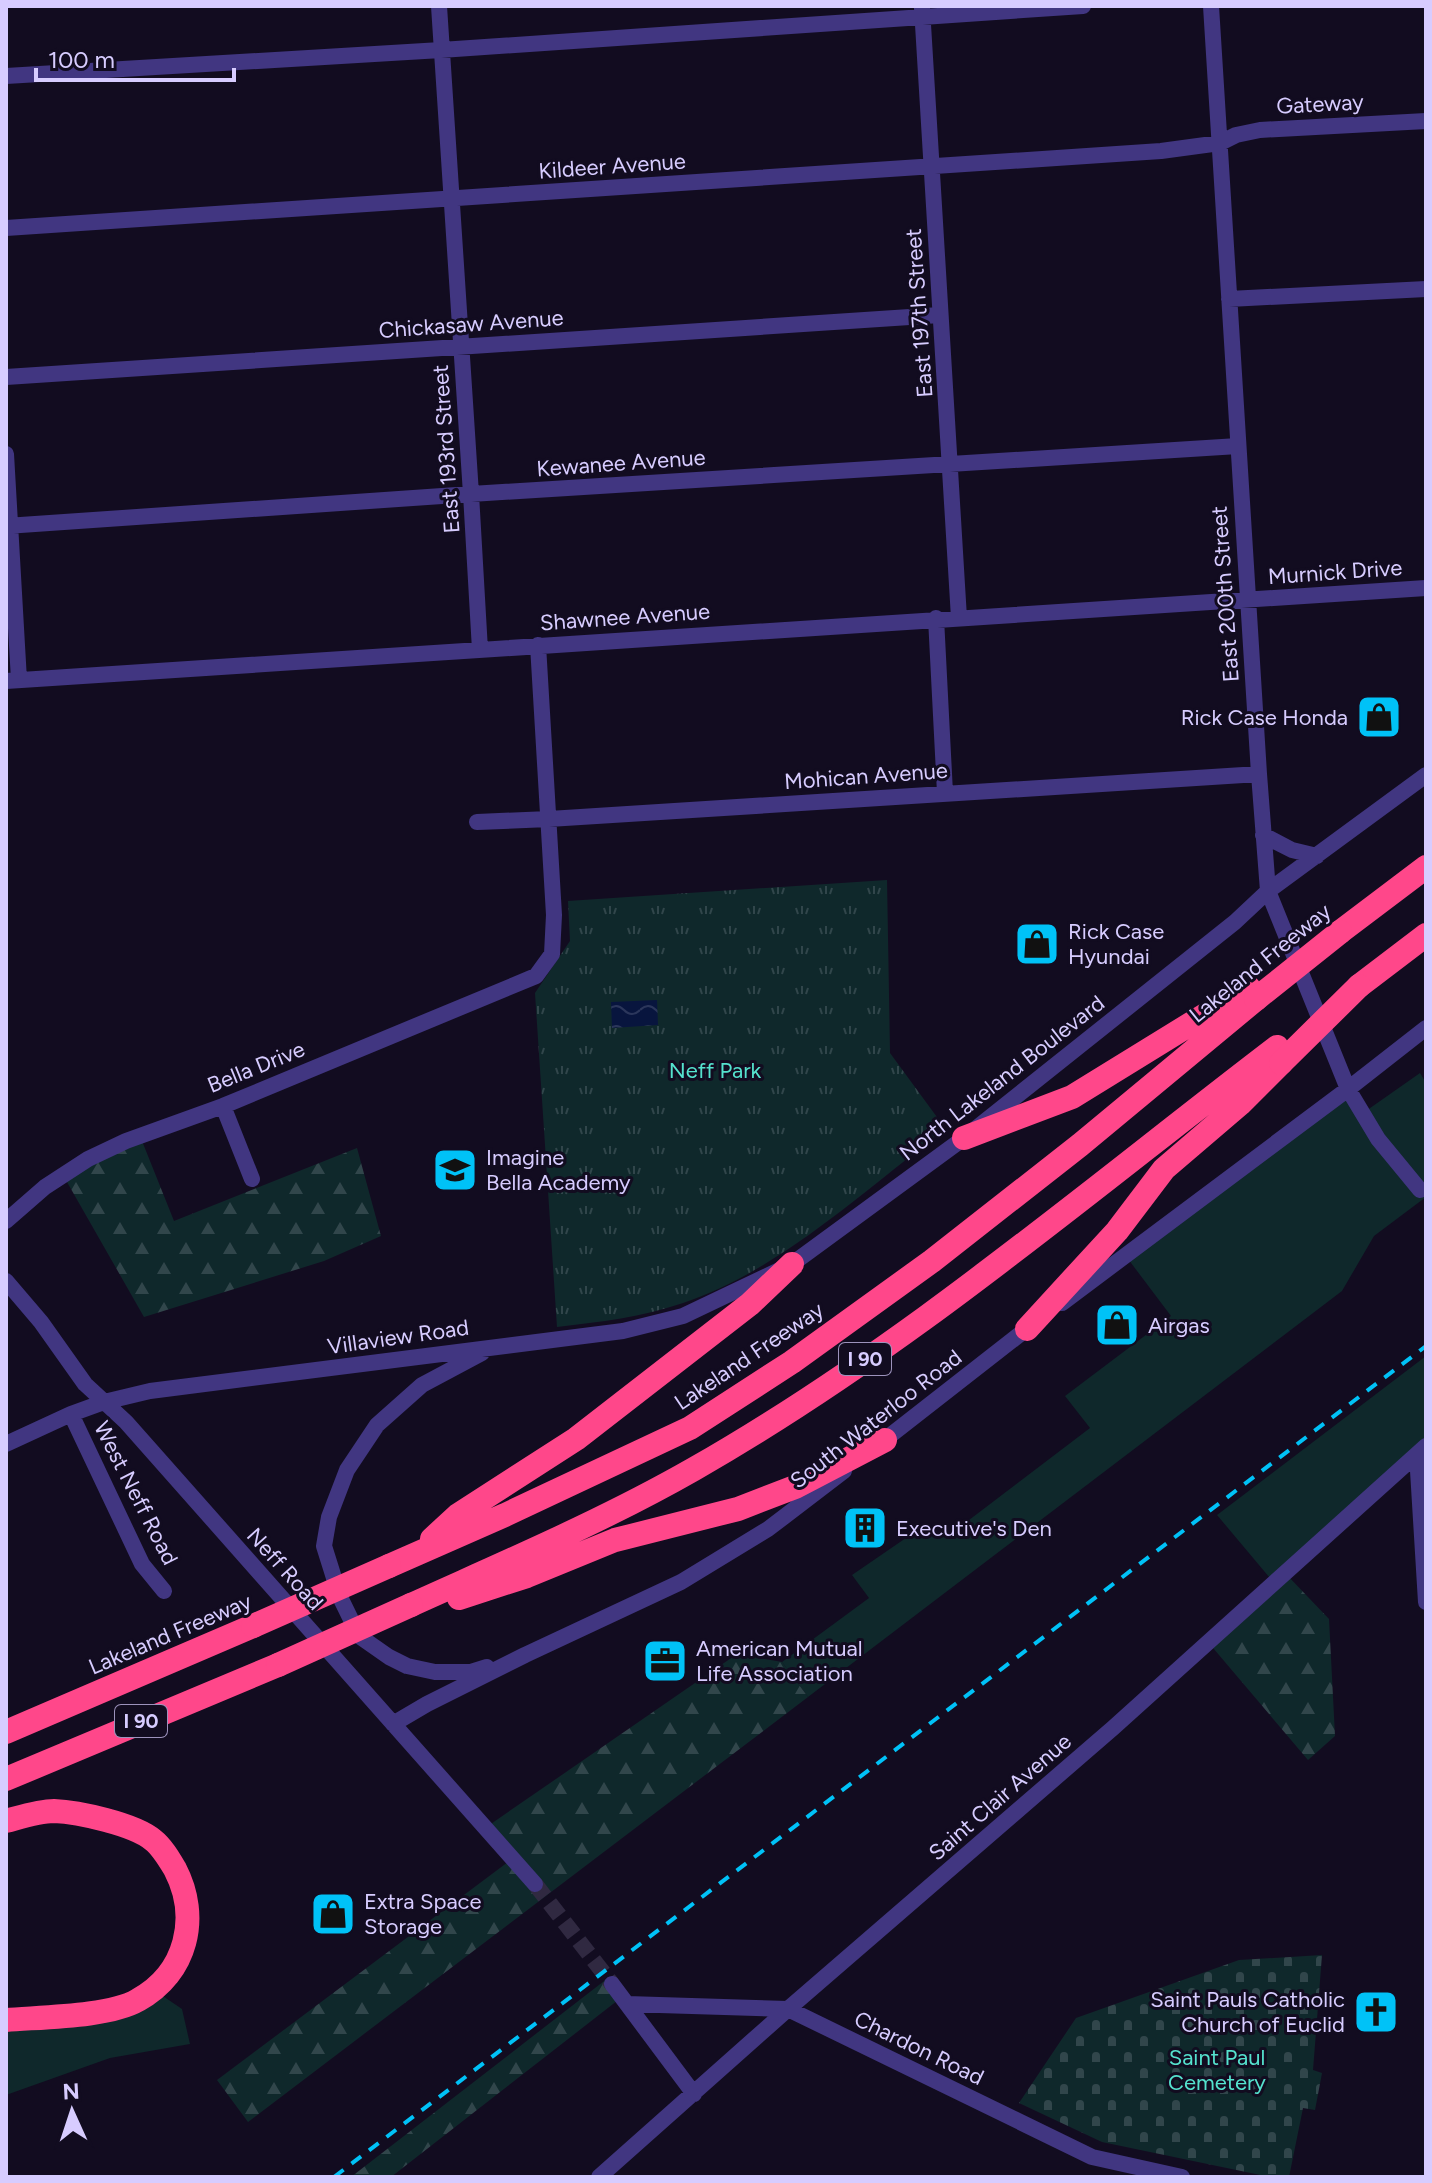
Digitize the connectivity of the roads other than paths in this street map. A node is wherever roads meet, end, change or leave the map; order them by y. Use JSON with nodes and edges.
{"nodes":[{"id":1,"x":439,"y":6,"type":"edge"},
{"id":2,"x":1083,"y":6,"type":"edge"},
{"id":3,"x":1211,"y":6,"type":"edge"},
{"id":4,"x":922,"y":11,"type":"edge"},
{"id":5,"x":441,"y":50,"type":"junction"},
{"id":6,"x":6,"y":76,"type":"edge"},
{"id":7,"x":1426,"y":121,"type":"edge"},
{"id":8,"x":1220,"y":143,"type":"junction"},
{"id":9,"x":932,"y":167,"type":"junction"},
{"id":10,"x":452,"y":198,"type":"junction"},
{"id":11,"x":6,"y":228,"type":"edge"},
{"id":12,"x":1426,"y":289,"type":"edge"},
{"id":13,"x":1229,"y":299,"type":"junction"},
{"id":14,"x":940,"y":315,"type":"junction"},
{"id":15,"x":462,"y":346,"type":"junction"},
{"id":16,"x":6,"y":377,"type":"edge"},
{"id":17,"x":1238,"y":446,"type":"junction"},
{"id":18,"x":6,"y":454,"type":"edge"},
{"id":19,"x":951,"y":465,"type":"junction"},
{"id":20,"x":471,"y":494,"type":"junction"},
{"id":21,"x":8,"y":526,"type":"edge"},
{"id":22,"x":1426,"y":588,"type":"edge"},
{"id":23,"x":1248,"y":600,"type":"junction"},
{"id":24,"x":936,"y":618,"type":"junction"},
{"id":25,"x":959,"y":618,"type":"junction"},
{"id":26,"x":538,"y":645,"type":"junction"},
{"id":27,"x":480,"y":650,"type":"junction"},
{"id":28,"x":12,"y":680,"type":"edge"},
{"id":29,"x":1259,"y":774,"type":"junction"},
{"id":30,"x":1426,"y":775,"type":"edge"},
{"id":31,"x":945,"y":793,"type":"junction"},
{"id":32,"x":549,"y":819,"type":"junction"},
{"id":33,"x":477,"y":822,"type":"dead end"},
{"id":34,"x":1263,"y":835,"type":"junction"},
{"id":35,"x":1317,"y":856,"type":"junction"},
{"id":36,"x":1426,"y":867,"type":"edge"},
{"id":37,"x":1268,"y":891,"type":"junction"},
{"id":38,"x":1426,"y":935,"type":"edge"},
{"id":39,"x":1254,"y":993,"type":"junction"},
{"id":40,"x":1426,"y":1028,"type":"edge"},
{"id":41,"x":1279,"y":1055,"type":"junction"},
{"id":42,"x":1348,"y":1089,"type":"junction"},
{"id":43,"x":223,"y":1106,"type":"junction"},
{"id":44,"x":964,"y":1138,"type":"junction"},
{"id":45,"x":252,"y":1179,"type":"dead end"},
{"id":46,"x":1420,"y":1190,"type":"dead end"},
{"id":47,"x":6,"y":1221,"type":"edge"},
{"id":48,"x":792,"y":1264,"type":"junction"},
{"id":49,"x":6,"y":1281,"type":"edge"},
{"id":50,"x":1027,"y":1329,"type":"junction"},
{"id":51,"x":494,"y":1346,"type":"junction"},
{"id":52,"x":104,"y":1402,"type":"junction"},
{"id":53,"x":71,"y":1414,"type":"junction"},
{"id":54,"x":885,"y":1440,"type":"junction"},
{"id":55,"x":6,"y":1444,"type":"edge"},
{"id":56,"x":1422,"y":1450,"type":"edge"},
{"id":57,"x":415,"y":1555,"type":"junction"},
{"id":58,"x":164,"y":1591,"type":"dead end"},
{"id":59,"x":1426,"y":1602,"type":"edge"},
{"id":60,"x":413,"y":1609,"type":"junction"},
{"id":61,"x":525,"y":1655,"type":"junction"},
{"id":62,"x":393,"y":1724,"type":"junction"},
{"id":63,"x":6,"y":1732,"type":"edge"},
{"id":64,"x":6,"y":1779,"type":"edge"},
{"id":65,"x":6,"y":1821,"type":"edge"},
{"id":66,"x":535,"y":1884,"type":"tunnel mouth"},
{"id":67,"x":612,"y":1984,"type":"tunnel mouth"},
{"id":68,"x":627,"y":2004,"type":"junction"},
{"id":69,"x":788,"y":2009,"type":"junction"},
{"id":70,"x":6,"y":2020,"type":"edge"},
{"id":71,"x":694,"y":2094,"type":"junction"},
{"id":72,"x":599,"y":2177,"type":"edge"},
{"id":73,"x":1182,"y":2177,"type":"edge"}],
"edges":[{"from":1,"to":5,"type":"street","name":"East 193rd Street"},
{"from":2,"to":4,"type":"street"},
{"from":3,"to":8,"type":"street","name":"East 200th Street"},
{"from":4,"to":5,"type":"street"},
{"from":4,"to":9,"type":"street","name":"East 197th Street"},
{"from":5,"to":6,"type":"street"},
{"from":5,"to":10,"type":"street","name":"East 193rd Street"},
{"from":7,"to":8,"type":"street","name":"Gateway"},
{"from":8,"to":9,"type":"street","name":"Kildeer Avenue"},
{"from":8,"to":13,"type":"street","name":"East 200th Street"},
{"from":9,"to":10,"type":"street","name":"Kildeer Avenue"},
{"from":9,"to":14,"type":"street","name":"East 197th Street"},
{"from":10,"to":11,"type":"street","name":"Kildeer Avenue"},
{"from":10,"to":15,"type":"street","name":"East 193rd Street"},
{"from":12,"to":13,"type":"street"},
{"from":13,"to":17,"type":"street","name":"East 200th Street"},
{"from":14,"to":15,"type":"street","name":"Chickasaw Avenue"},
{"from":14,"to":19,"type":"street","name":"East 197th Street"},
{"from":15,"to":16,"type":"street","name":"Chickasaw Avenue"},
{"from":15,"to":20,"type":"street","name":"East 193rd Street"},
{"from":17,"to":19,"type":"street","name":"Kewanee Avenue"},
{"from":17,"to":23,"type":"street","name":"East 200th Street"},
{"from":18,"to":21,"type":"street"},
{"from":19,"to":20,"type":"street","name":"Kewanee Avenue"},
{"from":19,"to":25,"type":"street","name":"East 197th Street"},
{"from":20,"to":21,"type":"street","name":"Kewanee Avenue"},
{"from":20,"to":27,"type":"street","name":"East 193rd Street"},
{"from":21,"to":28,"type":"street"},
{"from":22,"to":23,"type":"street","name":"Murnick Drive"},
{"from":23,"to":25,"type":"street","name":"Shawnee Avenue"},
{"from":23,"to":29,"type":"street","name":"East 200th Street"},
{"from":24,"to":25,"type":"street","name":"Shawnee Avenue"},
{"from":24,"to":26,"type":"street","name":"Shawnee Avenue"},
{"from":24,"to":31,"type":"street"},
{"from":26,"to":27,"type":"street","name":"Shawnee Avenue"},
{"from":26,"to":32,"type":"street"},
{"from":27,"to":28,"type":"street","name":"Shawnee Avenue"},
{"from":29,"to":31,"type":"street","name":"Mohican Avenue"},
{"from":29,"to":34,"type":"street","name":"East 200th Street"},
{"from":30,"to":35,"type":"street","name":"North Lakeland Boulevard"},
{"from":31,"to":32,"type":"street","name":"Mohican Avenue"},
{"from":32,"to":33,"type":"street","name":"Mohican Avenue"},
{"from":32,"to":43,"type":"street","name":"Bella Drive"},
{"from":34,"to":35,"type":"street"},
{"from":34,"to":37,"type":"street","name":"East 200th Street"},
{"from":35,"to":37,"type":"street","name":"North Lakeland Boulevard"},
{"from":36,"to":39,"type":"highway","name":"Lakeland Freeway","bridge":true},
{"from":37,"to":42,"type":"street","name":"East 200th Street"},
{"from":37,"to":44,"type":"street","name":"North Lakeland Boulevard"},
{"from":38,"to":41,"type":"highway","number":"I 90","bridge":true},
{"from":39,"to":44,"type":"highway"},
{"from":39,"to":57,"type":"highway","name":"Lakeland Freeway","number":"I 90"},
{"from":40,"to":42,"type":"street","name":"South Waterloo Road"},
{"from":41,"to":50,"type":"highway"},
{"from":41,"to":60,"type":"highway","number":"I 90"},
{"from":42,"to":46,"type":"street","name":"East 200th Street"},
{"from":42,"to":50,"type":"street","name":"South Waterloo Road"},
{"from":43,"to":45,"type":"street"},
{"from":43,"to":47,"type":"street","name":"Bella Drive"},
{"from":44,"to":48,"type":"street","name":"North Lakeland Boulevard"},
{"from":48,"to":51,"type":"street","name":"Villaview Road"},
{"from":48,"to":57,"type":"highway"},
{"from":49,"to":52,"type":"street","name":"Neff Road"},
{"from":50,"to":54,"type":"street","name":"South Waterloo Road"},
{"from":51,"to":52,"type":"street","name":"Villaview Road"},
{"from":51,"to":61,"type":"street"},
{"from":52,"to":53,"type":"street","name":"Villaview Road"},
{"from":52,"to":62,"type":"street","name":"Neff Road"},
{"from":53,"to":55,"type":"street","name":"Villaview Road"},
{"from":53,"to":58,"type":"street","name":"West Neff Road"},
{"from":54,"to":60,"type":"highway"},
{"from":54,"to":61,"type":"street","name":"South Waterloo Road"},
{"from":56,"to":59,"type":"street"},
{"from":56,"to":69,"type":"street","name":"Saint Clair Avenue"},
{"from":57,"to":63,"type":"highway","name":"Lakeland Freeway","number":"I 90","bridge":true},
{"from":60,"to":64,"type":"highway","number":"I 90","bridge":true},
{"from":61,"to":62,"type":"street","name":"South Waterloo Road"},
{"from":62,"to":66,"type":"street","name":"Neff Road"},
{"from":65,"to":70,"type":"highway"},
{"from":67,"to":68,"type":"street"},
{"from":68,"to":69,"type":"street","name":"Chardon Road"},
{"from":68,"to":71,"type":"street"},
{"from":69,"to":71,"type":"street","name":"Saint Clair Avenue"},
{"from":69,"to":73,"type":"street","name":"Chardon Road"},
{"from":71,"to":72,"type":"street","name":"Saint Clair Avenue"}]}
